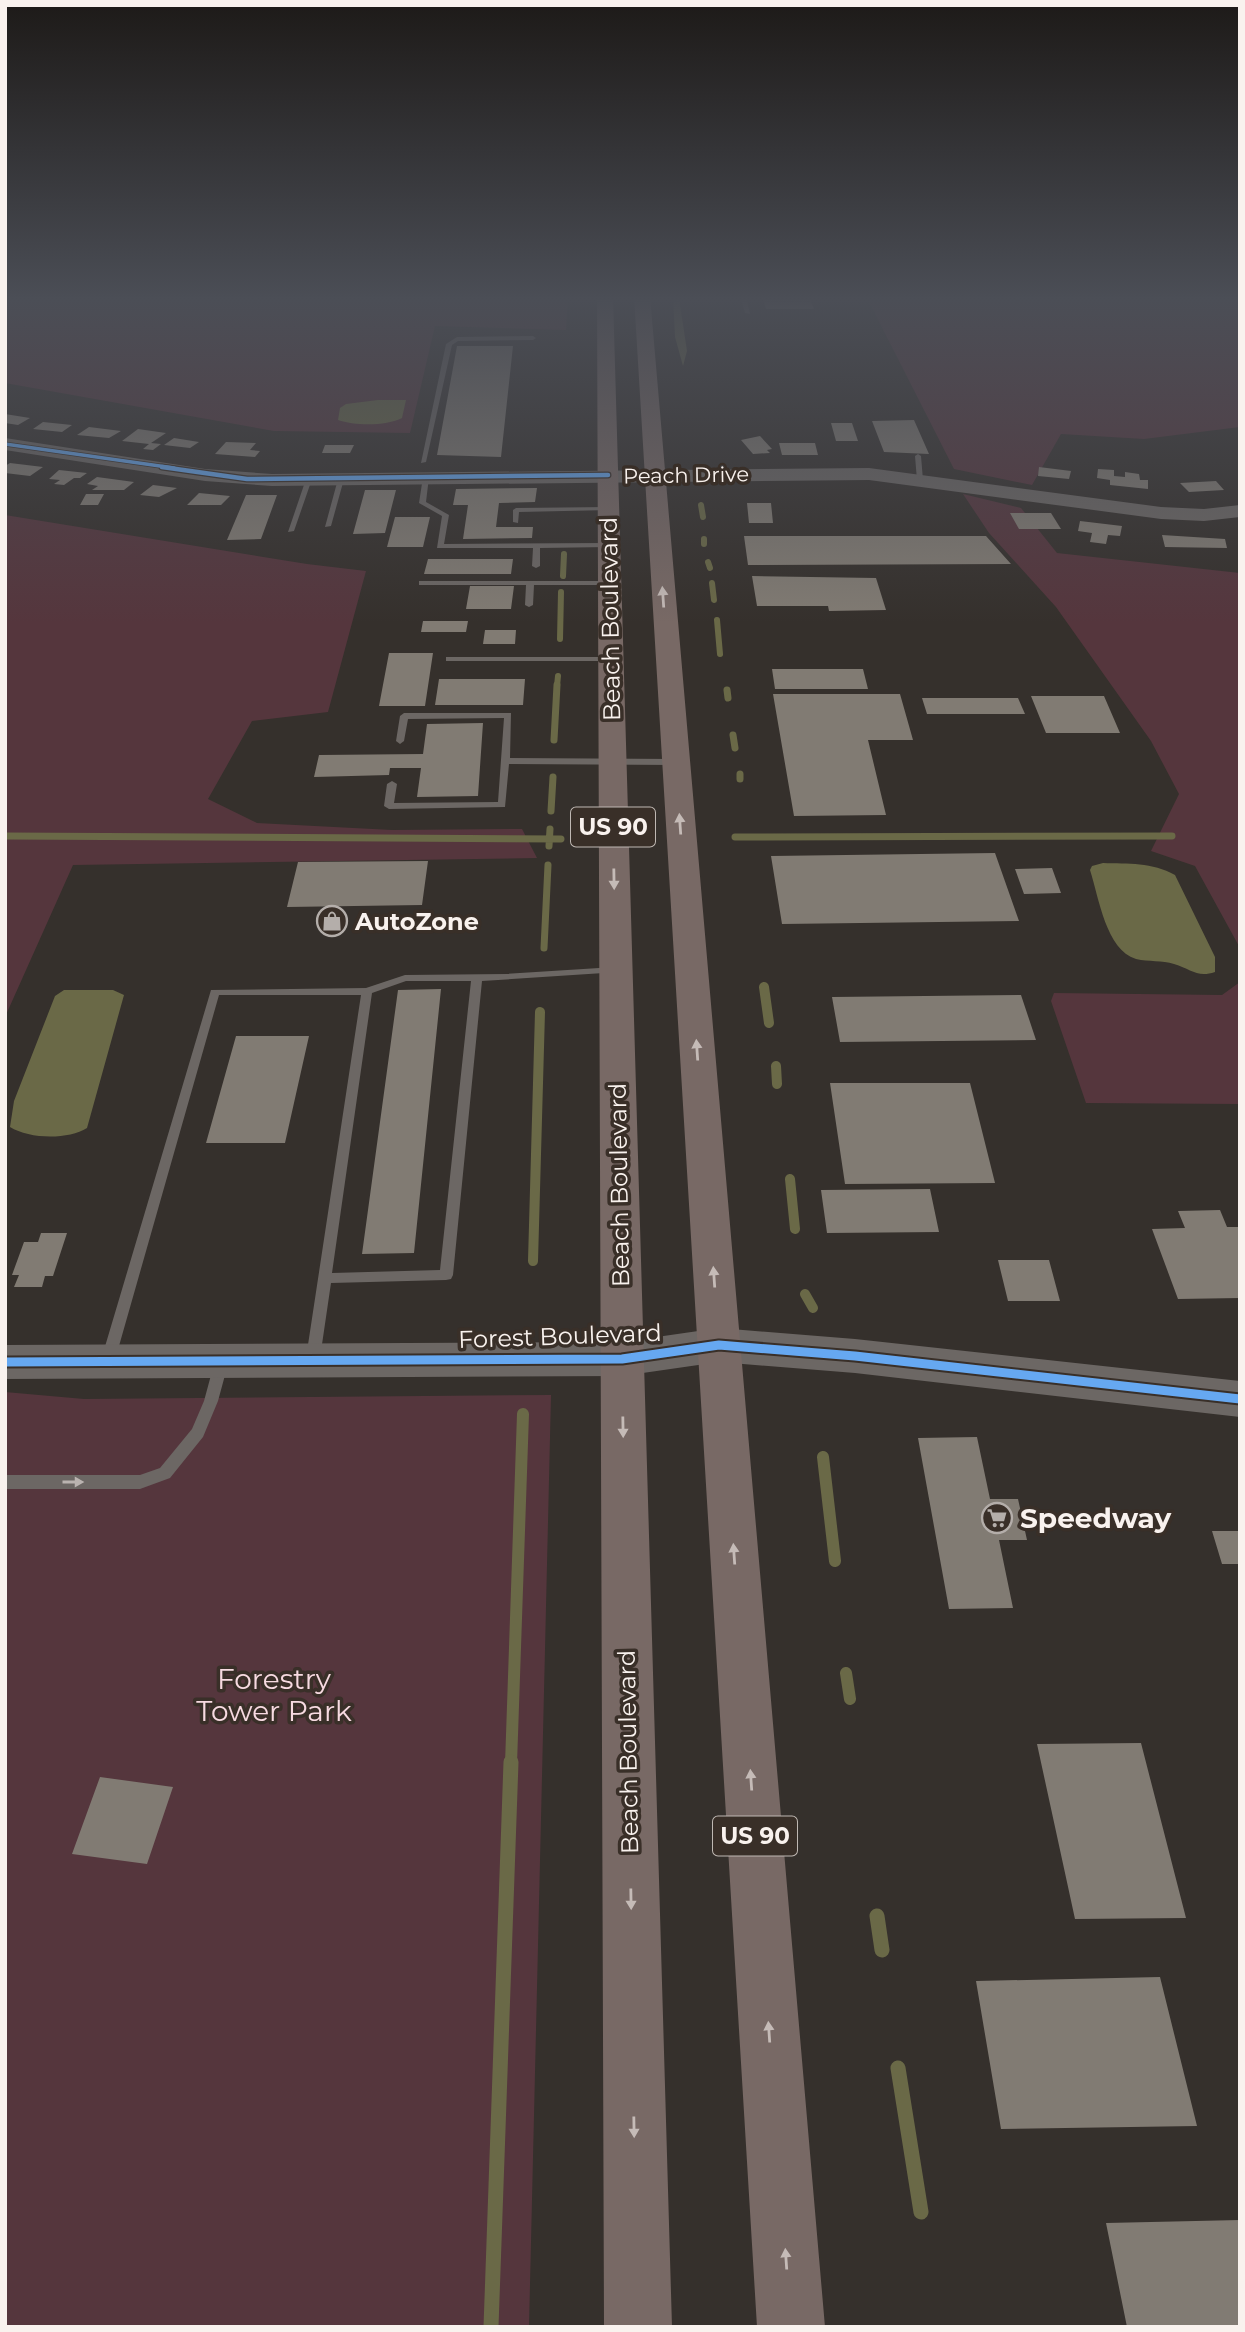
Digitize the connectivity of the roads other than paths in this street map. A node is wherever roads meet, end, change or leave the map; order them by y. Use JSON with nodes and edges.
{"nodes":[{"id":1,"x":437,"y":405,"type":"edge"},
{"id":2,"x":607,"y":405,"type":"edge"},
{"id":3,"x":649,"y":405,"type":"edge"},
{"id":4,"x":5,"y":444,"type":"edge"},
{"id":5,"x":918,"y":456,"type":"dead end"},
{"id":6,"x":425,"y":470,"type":"junction"},
{"id":7,"x":608,"y":475,"type":"junction"},
{"id":8,"x":654,"y":475,"type":"junction"},
{"id":9,"x":309,"y":479,"type":"junction"},
{"id":10,"x":341,"y":479,"type":"junction"},
{"id":11,"x":920,"y":480,"type":"junction"},
{"id":12,"x":608,"y":509,"type":"junction"},
{"id":13,"x":1240,"y":511,"type":"edge"},
{"id":14,"x":516,"y":522,"type":"dead end"},
{"id":15,"x":327,"y":526,"type":"dead end"},
{"id":16,"x":290,"y":531,"type":"dead end"},
{"id":17,"x":537,"y":545,"type":"junction"},
{"id":18,"x":609,"y":545,"type":"junction"},
{"id":19,"x":536,"y":566,"type":"dead end"},
{"id":20,"x":422,"y":583,"type":"dead end"},
{"id":21,"x":530,"y":583,"type":"junction"},
{"id":22,"x":610,"y":583,"type":"junction"},
{"id":23,"x":529,"y":605,"type":"dead end"},
{"id":24,"x":449,"y":659,"type":"dead end"},
{"id":25,"x":611,"y":659,"type":"junction"},
{"id":26,"x":400,"y":741,"type":"dead end"},
{"id":27,"x":612,"y":760,"type":"junction"},
{"id":28,"x":505,"y":761,"type":"junction"},
{"id":29,"x":676,"y":762,"type":"junction"},
{"id":30,"x":392,"y":784,"type":"dead end"},
{"id":31,"x":616,"y":970,"type":"junction"},
{"id":32,"x":477,"y":978,"type":"junction"},
{"id":33,"x":367,"y":991,"type":"junction"},
{"id":34,"x":325,"y":1278,"type":"junction"},
{"id":35,"x":719,"y":1345,"type":"junction"},
{"id":36,"x":622,"y":1359,"type":"junction"},
{"id":37,"x":313,"y":1360,"type":"junction"},
{"id":38,"x":222,"y":1361,"type":"junction"},
{"id":39,"x":5,"y":1362,"type":"edge"},
{"id":40,"x":107,"y":1362,"type":"junction"},
{"id":41,"x":1240,"y":1399,"type":"edge"},
{"id":42,"x":5,"y":1482,"type":"edge"},
{"id":43,"x":638,"y":2327,"type":"edge"},
{"id":44,"x":791,"y":2327,"type":"edge"}],
"edges":[{"from":1,"to":6,"type":"lane"},
{"from":2,"to":7,"type":"highway","name":"Beach Boulevard","number":"US 90"},
{"from":3,"to":8,"type":"highway","number":"US 90"},
{"from":4,"to":9,"type":"street","name":"Peach Drive"},
{"from":5,"to":11,"type":"lane"},
{"from":6,"to":7,"type":"street","name":"Peach Drive"},
{"from":6,"to":10,"type":"street","name":"Peach Drive"},
{"from":6,"to":17,"type":"lane"},
{"from":7,"to":8,"type":"street","name":"Peach Drive"},
{"from":7,"to":12,"type":"highway","name":"Beach Boulevard","number":"US 90"},
{"from":8,"to":11,"type":"street","name":"Peach Drive"},
{"from":29,"to":8,"type":"highway","number":"US 90","one_way":true},
{"from":9,"to":10,"type":"street","name":"Peach Drive"},
{"from":9,"to":16,"type":"lane"},
{"from":10,"to":15,"type":"lane"},
{"from":11,"to":13,"type":"street","name":"Peach Drive"},
{"from":12,"to":14,"type":"lane"},
{"from":12,"to":18,"type":"highway","name":"Beach Boulevard","number":"US 90"},
{"from":17,"to":18,"type":"lane"},
{"from":17,"to":19,"type":"lane"},
{"from":18,"to":22,"type":"highway","name":"Beach Boulevard","number":"US 90"},
{"from":20,"to":21,"type":"lane"},
{"from":21,"to":22,"type":"lane"},
{"from":21,"to":23,"type":"lane"},
{"from":22,"to":25,"type":"highway","name":"Beach Boulevard","number":"US 90"},
{"from":24,"to":25,"type":"lane"},
{"from":25,"to":27,"type":"highway","name":"Beach Boulevard","number":"US 90"},
{"from":26,"to":28,"type":"lane"},
{"from":27,"to":28,"type":"lane"},
{"from":27,"to":29,"type":"lane"},
{"from":27,"to":31,"type":"highway","name":"Beach Boulevard","number":"US 90","one_way":true},
{"from":28,"to":30,"type":"lane"},
{"from":35,"to":29,"type":"highway","number":"US 90","one_way":true},
{"from":31,"to":32,"type":"lane"},
{"from":31,"to":36,"type":"highway","name":"Beach Boulevard","number":"US 90"},
{"from":32,"to":33,"type":"lane"},
{"from":32,"to":34,"type":"lane"},
{"from":33,"to":34,"type":"lane"},
{"from":33,"to":40,"type":"lane"},
{"from":34,"to":37,"type":"lane"},
{"from":35,"to":36,"type":"street","name":"Forest Boulevard"},
{"from":35,"to":41,"type":"street","name":"Forest Boulevard"},
{"from":44,"to":35,"type":"highway","number":"US 90","one_way":true},
{"from":36,"to":37,"type":"street","name":"Forest Boulevard"},
{"from":36,"to":43,"type":"highway","name":"Beach Boulevard","number":"US 90","one_way":true},
{"from":37,"to":38,"type":"street","name":"Forest Boulevard"},
{"from":38,"to":40,"type":"street","name":"Forest Boulevard"},
{"from":42,"to":38,"type":"lane","one_way":true},
{"from":39,"to":40,"type":"street","name":"Forest Boulevard"}]}
